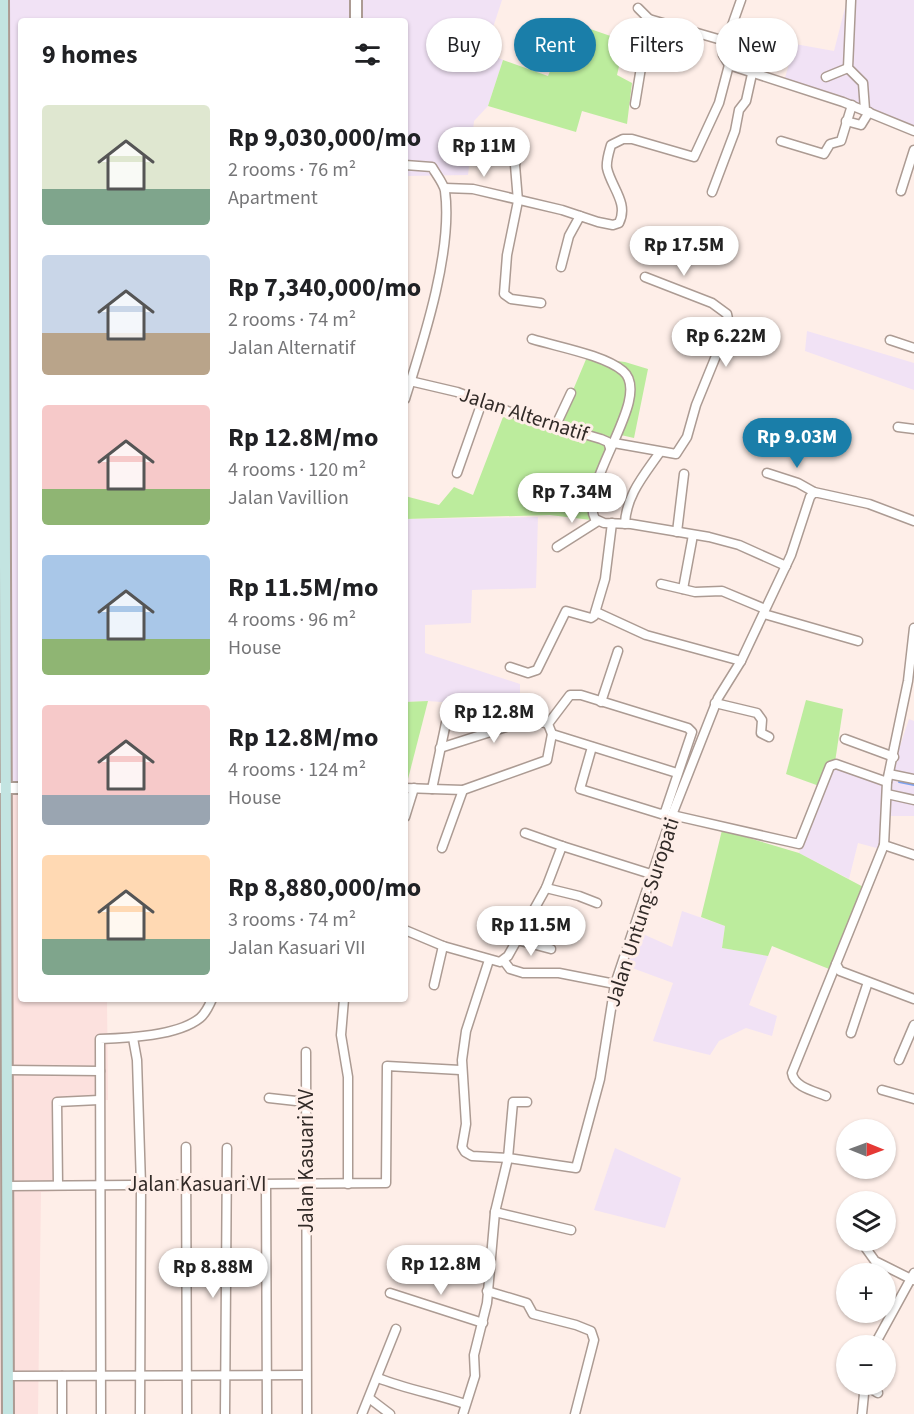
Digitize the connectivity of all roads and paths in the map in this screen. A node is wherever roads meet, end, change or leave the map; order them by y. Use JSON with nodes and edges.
{"nodes":[{"id":1,"x":3,"y":0,"type":"edge"},
{"id":2,"x":356,"y":0,"type":"edge"},
{"id":3,"x":741,"y":0,"type":"edge"},
{"id":4,"x":851,"y":0,"type":"edge"},
{"id":5,"x":638,"y":8,"type":"dead end"},
{"id":6,"x":356,"y":18,"type":"edge"},
{"id":7,"x":648,"y":18,"type":"edge"},
{"id":8,"x":734,"y":18,"type":"edge"},
{"id":9,"x":848,"y":68,"type":"junction"},
{"id":10,"x":640,"y":72,"type":"edge"},
{"id":11,"x":727,"y":72,"type":"edge"},
{"id":12,"x":747,"y":72,"type":"edge"},
{"id":13,"x":752,"y":74,"type":"junction"},
{"id":14,"x":826,"y":77,"type":"dead end"},
{"id":15,"x":635,"y":104,"type":"dead end"},
{"id":16,"x":852,"y":105,"type":"junction"},
{"id":17,"x":867,"y":111,"type":"junction"},
{"id":18,"x":846,"y":121,"type":"junction"},
{"id":19,"x":914,"y":131,"type":"edge"},
{"id":20,"x":781,"y":141,"type":"dead end"},
{"id":21,"x":524,"y":147,"type":"dead end"},
{"id":22,"x":914,"y":150,"type":"edge"},
{"id":23,"x":408,"y":165,"type":"edge"},
{"id":24,"x":445,"y":188,"type":"junction"},
{"id":25,"x":901,"y":191,"type":"dead end"},
{"id":26,"x":712,"y":192,"type":"dead end"},
{"id":27,"x":518,"y":201,"type":"junction"},
{"id":28,"x":580,"y":216,"type":"junction"},
{"id":29,"x":561,"y":267,"type":"dead end"},
{"id":30,"x":645,"y":277,"type":"dead end"},
{"id":31,"x":541,"y":303,"type":"dead end"},
{"id":32,"x":532,"y":339,"type":"dead end"},
{"id":33,"x":890,"y":340,"type":"dead end"},
{"id":34,"x":914,"y":348,"type":"edge"},
{"id":35,"x":410,"y":381,"type":"junction"},
{"id":36,"x":408,"y":388,"type":"edge"},
{"id":37,"x":572,"y":393,"type":"dead end"},
{"id":38,"x":482,"y":402,"type":"junction"},
{"id":39,"x":556,"y":425,"type":"junction"},
{"id":40,"x":898,"y":427,"type":"dead end"},
{"id":41,"x":914,"y":429,"type":"edge"},
{"id":42,"x":612,"y":445,"type":"junction"},
{"id":43,"x":660,"y":452,"type":"junction"},
{"id":44,"x":456,"y":473,"type":"dead end"},
{"id":45,"x":767,"y":473,"type":"dead end"},
{"id":46,"x":684,"y":474,"type":"dead end"},
{"id":47,"x":814,"y":492,"type":"junction"},
{"id":48,"x":598,"y":521,"type":"junction"},
{"id":49,"x":914,"y":521,"type":"edge"},
{"id":50,"x":612,"y":523,"type":"junction"},
{"id":51,"x":625,"y":524,"type":"junction"},
{"id":52,"x":677,"y":532,"type":"junction"},
{"id":53,"x":693,"y":535,"type":"junction"},
{"id":54,"x":557,"y":547,"type":"dead end"},
{"id":55,"x":786,"y":566,"type":"junction"},
{"id":56,"x":661,"y":584,"type":"dead end"},
{"id":57,"x":683,"y":589,"type":"junction"},
{"id":58,"x":596,"y":612,"type":"junction"},
{"id":59,"x":764,"y":612,"type":"junction"},
{"id":60,"x":914,"y":628,"type":"edge"},
{"id":61,"x":858,"y":641,"type":"dead end"},
{"id":62,"x":618,"y":651,"type":"dead end"},
{"id":63,"x":741,"y":661,"type":"junction"},
{"id":64,"x":510,"y":667,"type":"dead end"},
{"id":65,"x":912,"y":668,"type":"edge"},
{"id":66,"x":911,"y":681,"type":"edge"},
{"id":67,"x":602,"y":702,"type":"junction"},
{"id":68,"x":450,"y":704,"type":"dead end"},
{"id":69,"x":715,"y":704,"type":"junction"},
{"id":70,"x":548,"y":724,"type":"junction"},
{"id":71,"x":552,"y":734,"type":"junction"},
{"id":72,"x":769,"y":737,"type":"dead end"},
{"id":73,"x":845,"y":739,"type":"dead end"},
{"id":74,"x":592,"y":747,"type":"junction"},
{"id":75,"x":440,"y":748,"type":"junction"},
{"id":76,"x":894,"y":757,"type":"junction"},
{"id":77,"x":677,"y":772,"type":"junction"},
{"id":78,"x":888,"y":778,"type":"junction"},
{"id":79,"x":914,"y":779,"type":"edge"},
{"id":80,"x":4,"y":788,"type":"edge"},
{"id":81,"x":410,"y":788,"type":"edge"},
{"id":82,"x":432,"y":789,"type":"junction"},
{"id":83,"x":463,"y":790,"type":"junction"},
{"id":84,"x":887,"y":794,"type":"junction"},
{"id":85,"x":914,"y":800,"type":"edge"},
{"id":86,"x":672,"y":815,"type":"junction"},
{"id":87,"x":525,"y":833,"type":"dead end"},
{"id":88,"x":884,"y":845,"type":"junction"},
{"id":89,"x":562,"y":846,"type":"junction"},
{"id":90,"x":442,"y":848,"type":"dead end"},
{"id":91,"x":914,"y":855,"type":"edge"},
{"id":92,"x":654,"y":875,"type":"junction"},
{"id":93,"x":546,"y":888,"type":"junction"},
{"id":94,"x":597,"y":903,"type":"dead end"},
{"id":95,"x":408,"y":931,"type":"edge"},
{"id":96,"x":4,"y":934,"type":"edge"},
{"id":97,"x":516,"y":940,"type":"junction"},
{"id":98,"x":443,"y":946,"type":"junction"},
{"id":99,"x":551,"y":949,"type":"dead end"},
{"id":100,"x":489,"y":960,"type":"junction"},
{"id":101,"x":504,"y":961,"type":"junction"},
{"id":102,"x":836,"y":964,"type":"junction"},
{"id":103,"x":867,"y":982,"type":"junction"},
{"id":104,"x":615,"y":984,"type":"junction"},
{"id":105,"x":434,"y":985,"type":"dead end"},
{"id":106,"x":914,"y":999,"type":"edge"},
{"id":107,"x":211,"y":1002,"type":"edge"},
{"id":108,"x":344,"y":1002,"type":"edge"},
{"id":109,"x":914,"y":1024,"type":"edge"},
{"id":110,"x":851,"y":1034,"type":"dead end"},
{"id":111,"x":133,"y":1038,"type":"junction"},
{"id":112,"x":306,"y":1052,"type":"dead end"},
{"id":113,"x":899,"y":1060,"type":"dead end"},
{"id":114,"x":8,"y":1070,"type":"junction"},
{"id":115,"x":460,"y":1070,"type":"junction"},
{"id":116,"x":99,"y":1071,"type":"junction"},
{"id":117,"x":882,"y":1090,"type":"dead end"},
{"id":118,"x":826,"y":1096,"type":"dead end"},
{"id":119,"x":269,"y":1098,"type":"dead end"},
{"id":120,"x":914,"y":1099,"type":"edge"},
{"id":121,"x":99,"y":1101,"type":"junction"},
{"id":122,"x":305,"y":1102,"type":"junction"},
{"id":123,"x":527,"y":1102,"type":"dead end"},
{"id":124,"x":186,"y":1147,"type":"dead end"},
{"id":125,"x":226,"y":1148,"type":"dead end"},
{"id":126,"x":508,"y":1158,"type":"junction"},
{"id":127,"x":226,"y":1184,"type":"junction"},
{"id":128,"x":266,"y":1184,"type":"junction"},
{"id":129,"x":306,"y":1184,"type":"junction"},
{"id":130,"x":348,"y":1184,"type":"junction"},
{"id":131,"x":58,"y":1185,"type":"junction"},
{"id":132,"x":99,"y":1185,"type":"junction"},
{"id":133,"x":141,"y":1185,"type":"junction"},
{"id":134,"x":186,"y":1185,"type":"junction"},
{"id":135,"x":8,"y":1186,"type":"junction"},
{"id":136,"x":495,"y":1212,"type":"junction"},
{"id":137,"x":571,"y":1230,"type":"dead end"},
{"id":138,"x":868,"y":1251,"type":"edge"},
{"id":139,"x":913,"y":1277,"type":"edge"},
{"id":140,"x":487,"y":1291,"type":"junction"},
{"id":141,"x":390,"y":1293,"type":"dead end"},
{"id":142,"x":483,"y":1323,"type":"junction"},
{"id":143,"x":396,"y":1329,"type":"dead end"},
{"id":144,"x":880,"y":1335,"type":"edge"},
{"id":145,"x":187,"y":1375,"type":"junction"},
{"id":146,"x":225,"y":1375,"type":"junction"},
{"id":147,"x":267,"y":1375,"type":"junction"},
{"id":148,"x":306,"y":1375,"type":"junction"},
{"id":149,"x":8,"y":1376,"type":"junction"},
{"id":150,"x":62,"y":1376,"type":"junction"},
{"id":151,"x":100,"y":1376,"type":"junction"},
{"id":152,"x":140,"y":1376,"type":"junction"},
{"id":153,"x":378,"y":1378,"type":"junction"},
{"id":154,"x":864,"y":1395,"type":"edge"},
{"id":155,"x":369,"y":1398,"type":"junction"},
{"id":156,"x":465,"y":1404,"type":"junction"},
{"id":157,"x":8,"y":1414,"type":"edge"},
{"id":158,"x":62,"y":1414,"type":"edge"},
{"id":159,"x":101,"y":1414,"type":"edge"},
{"id":160,"x":140,"y":1414,"type":"edge"},
{"id":161,"x":187,"y":1414,"type":"edge"},
{"id":162,"x":225,"y":1414,"type":"edge"},
{"id":163,"x":267,"y":1414,"type":"edge"},
{"id":164,"x":307,"y":1414,"type":"edge"},
{"id":165,"x":362,"y":1414,"type":"edge"},
{"id":166,"x":390,"y":1414,"type":"edge"},
{"id":167,"x":463,"y":1414,"type":"edge"},
{"id":168,"x":575,"y":1414,"type":"edge"},
{"id":169,"x":862,"y":1414,"type":"edge"}],
"edges":[{"from":1,"to":80,"type":"main road"},
{"from":2,"to":6,"type":"street"},
{"from":3,"to":8,"type":"street"},
{"from":4,"to":9,"type":"street"},
{"from":5,"to":7,"type":"street"},
{"from":9,"to":14,"type":"street"},
{"from":9,"to":17,"type":"street"},
{"from":10,"to":15,"type":"street"},
{"from":11,"to":28,"type":"street"},
{"from":12,"to":13,"type":"street"},
{"from":13,"to":16,"type":"street"},
{"from":13,"to":26,"type":"street"},
{"from":16,"to":17,"type":"street"},
{"from":16,"to":18,"type":"street"},
{"from":17,"to":18,"type":"street"},
{"from":17,"to":19,"type":"street"},
{"from":18,"to":20,"type":"street"},
{"from":21,"to":27,"type":"street"},
{"from":22,"to":25,"type":"street"},
{"from":23,"to":24,"type":"street"},
{"from":24,"to":27,"type":"street"},
{"from":24,"to":35,"type":"street"},
{"from":27,"to":28,"type":"street"},
{"from":27,"to":31,"type":"street"},
{"from":28,"to":29,"type":"street"},
{"from":30,"to":43,"type":"street"},
{"from":32,"to":42,"type":"street"},
{"from":33,"to":34,"type":"street"},
{"from":35,"to":36,"type":"street"},
{"from":35,"to":38,"type":"street","name":"Jalan Alternatif"},
{"from":37,"to":39,"type":"street"},
{"from":38,"to":39,"type":"street","name":"Jalan Alternatif"},
{"from":38,"to":44,"type":"street"},
{"from":39,"to":42,"type":"street","name":"Jalan Alternatif"},
{"from":40,"to":41,"type":"street"},
{"from":42,"to":43,"type":"street"},
{"from":42,"to":48,"type":"street","name":"Jalan Alternatif"},
{"from":43,"to":51,"type":"street"},
{"from":45,"to":47,"type":"street"},
{"from":46,"to":52,"type":"street"},
{"from":47,"to":49,"type":"street"},
{"from":47,"to":55,"type":"street","name":"Jalan Untung Suropati"},
{"from":48,"to":50,"type":"street"},
{"from":48,"to":54,"type":"street"},
{"from":50,"to":51,"type":"street"},
{"from":50,"to":58,"type":"street"},
{"from":51,"to":52,"type":"street"},
{"from":52,"to":53,"type":"street"},
{"from":53,"to":55,"type":"street"},
{"from":53,"to":57,"type":"street"},
{"from":55,"to":59,"type":"street","name":"Jalan Untung Suropati"},
{"from":56,"to":57,"type":"street"},
{"from":57,"to":59,"type":"street"},
{"from":58,"to":63,"type":"street"},
{"from":58,"to":64,"type":"street"},
{"from":59,"to":61,"type":"street"},
{"from":59,"to":63,"type":"street","name":"Jalan Untung Suropati"},
{"from":60,"to":65,"type":"street"},
{"from":62,"to":67,"type":"street"},
{"from":63,"to":69,"type":"street","name":"Jalan Untung Suropati"},
{"from":65,"to":66,"type":"street"},
{"from":66,"to":76,"type":"street"},
{"from":67,"to":70,"type":"street"},
{"from":67,"to":77,"type":"street"},
{"from":68,"to":75,"type":"street"},
{"from":69,"to":72,"type":"street"},
{"from":69,"to":86,"type":"street","name":"Jalan Untung Suropati"},
{"from":70,"to":71,"type":"street"},
{"from":70,"to":75,"type":"street"},
{"from":71,"to":74,"type":"street"},
{"from":71,"to":83,"type":"street"},
{"from":73,"to":76,"type":"street"},
{"from":74,"to":77,"type":"street"},
{"from":74,"to":77,"type":"street"},
{"from":75,"to":82,"type":"street"},
{"from":76,"to":78,"type":"street"},
{"from":78,"to":79,"type":"street"},
{"from":78,"to":84,"type":"street"},
{"from":78,"to":86,"type":"street"},
{"from":80,"to":96,"type":"main road"},
{"from":81,"to":82,"type":"street"},
{"from":82,"to":83,"type":"street"},
{"from":83,"to":90,"type":"street"},
{"from":84,"to":85,"type":"street"},
{"from":84,"to":88,"type":"street"},
{"from":86,"to":92,"type":"street","name":"Jalan Untung Suropati"},
{"from":87,"to":89,"type":"street"},
{"from":88,"to":91,"type":"street"},
{"from":88,"to":102,"type":"street"},
{"from":89,"to":92,"type":"street"},
{"from":89,"to":93,"type":"street"},
{"from":92,"to":104,"type":"street","name":"Jalan Untung Suropati"},
{"from":93,"to":94,"type":"street"},
{"from":93,"to":97,"type":"street"},
{"from":95,"to":98,"type":"street"},
{"from":96,"to":114,"type":"main road"},
{"from":97,"to":99,"type":"street"},
{"from":97,"to":101,"type":"street"},
{"from":98,"to":100,"type":"street"},
{"from":98,"to":105,"type":"street"},
{"from":100,"to":101,"type":"street"},
{"from":100,"to":115,"type":"street"},
{"from":101,"to":104,"type":"street"},
{"from":102,"to":103,"type":"street"},
{"from":102,"to":118,"type":"street"},
{"from":103,"to":106,"type":"street"},
{"from":103,"to":110,"type":"street"},
{"from":104,"to":126,"type":"street","name":"Jalan Untung Suropati"},
{"from":107,"to":111,"type":"street"},
{"from":108,"to":130,"type":"street"},
{"from":109,"to":113,"type":"street"},
{"from":111,"to":116,"type":"street"},
{"from":111,"to":133,"type":"street"},
{"from":112,"to":122,"type":"street","name":"Jalan Kasuari XV"},
{"from":114,"to":116,"type":"street"},
{"from":114,"to":135,"type":"main road"},
{"from":115,"to":126,"type":"street"},
{"from":115,"to":130,"type":"street","name":"Jalan Kasuari VI"},
{"from":116,"to":121,"type":"street"},
{"from":117,"to":120,"type":"street"},
{"from":119,"to":122,"type":"street"},
{"from":121,"to":131,"type":"street"},
{"from":121,"to":132,"type":"street"},
{"from":122,"to":129,"type":"street","name":"Jalan Kasuari XV"},
{"from":123,"to":126,"type":"street"},
{"from":124,"to":134,"type":"street"},
{"from":125,"to":127,"type":"street"},
{"from":126,"to":136,"type":"street"},
{"from":127,"to":128,"type":"street","name":"Jalan Kasuari VI"},
{"from":127,"to":134,"type":"street","name":"Jalan Kasuari VI"},
{"from":127,"to":146,"type":"street"},
{"from":128,"to":129,"type":"street","name":"Jalan Kasuari VI"},
{"from":128,"to":147,"type":"street"},
{"from":129,"to":130,"type":"street","name":"Jalan Kasuari VI"},
{"from":129,"to":148,"type":"street","name":"Jalan Kasuari XV"},
{"from":131,"to":132,"type":"street","name":"Jalan Kasuari VI"},
{"from":131,"to":135,"type":"street","name":"Jalan Kasuari VI"},
{"from":132,"to":133,"type":"street","name":"Jalan Kasuari VI"},
{"from":132,"to":151,"type":"street"},
{"from":133,"to":134,"type":"street","name":"Jalan Kasuari VI"},
{"from":133,"to":152,"type":"street"},
{"from":134,"to":145,"type":"street"},
{"from":135,"to":149,"type":"main road"},
{"from":136,"to":137,"type":"street"},
{"from":136,"to":140,"type":"street"},
{"from":138,"to":139,"type":"street"},
{"from":139,"to":144,"type":"street"},
{"from":140,"to":142,"type":"street"},
{"from":140,"to":168,"type":"street"},
{"from":141,"to":142,"type":"street"},
{"from":142,"to":156,"type":"street"},
{"from":143,"to":153,"type":"street"},
{"from":145,"to":146,"type":"street"},
{"from":145,"to":152,"type":"street"},
{"from":145,"to":161,"type":"street"},
{"from":146,"to":147,"type":"street"},
{"from":146,"to":162,"type":"street"},
{"from":147,"to":148,"type":"street"},
{"from":147,"to":163,"type":"street"},
{"from":148,"to":164,"type":"street","name":"Jalan Kasuari XV"},
{"from":149,"to":150,"type":"street"},
{"from":149,"to":157,"type":"main road"},
{"from":150,"to":151,"type":"street"},
{"from":150,"to":158,"type":"street"},
{"from":151,"to":152,"type":"street"},
{"from":151,"to":159,"type":"street"},
{"from":152,"to":160,"type":"street"},
{"from":153,"to":155,"type":"street"},
{"from":153,"to":156,"type":"street"},
{"from":154,"to":169,"type":"street"},
{"from":155,"to":165,"type":"street"},
{"from":155,"to":166,"type":"street"},
{"from":156,"to":167,"type":"street"}]}
